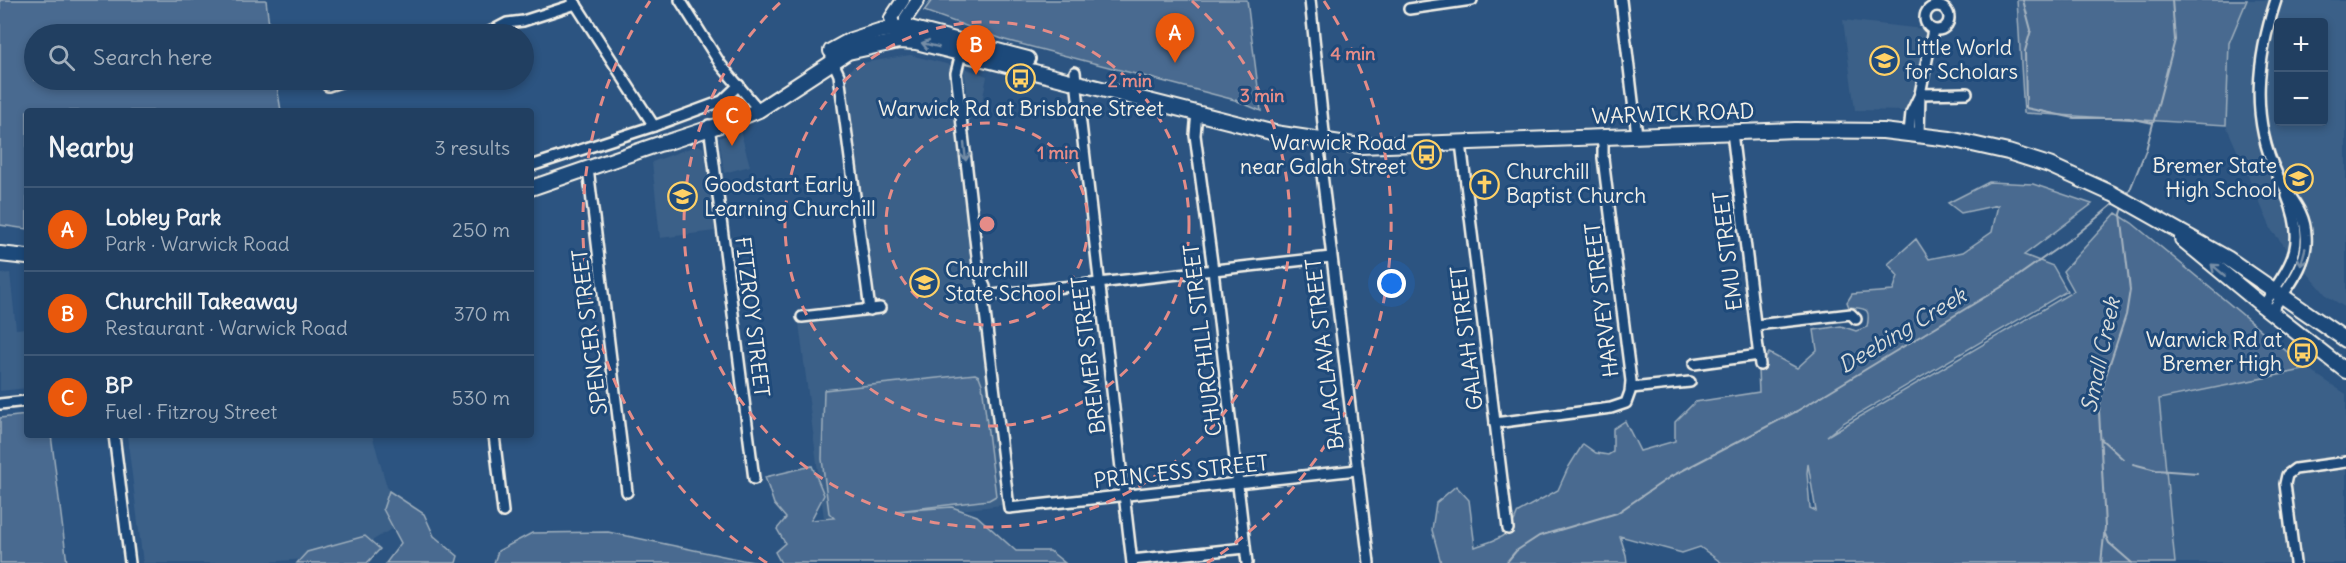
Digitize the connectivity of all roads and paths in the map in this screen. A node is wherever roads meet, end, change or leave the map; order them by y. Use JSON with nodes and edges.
{"nodes":[{"id":1,"x":680,"y":0,"type":"edge"},
{"id":2,"x":918,"y":0,"type":"edge"},
{"id":3,"x":1310,"y":0,"type":"edge"},
{"id":4,"x":1472,"y":0,"type":"edge"},
{"id":5,"x":1621,"y":0,"type":"edge"},
{"id":6,"x":2276,"y":0,"type":"edge"},
{"id":7,"x":899,"y":1,"type":"edge"},
{"id":8,"x":574,"y":2,"type":"edge"},
{"id":9,"x":1943,"y":4,"type":"edge"},
{"id":10,"x":1409,"y":9,"type":"dead end"},
{"id":11,"x":505,"y":24,"type":"edge"},
{"id":12,"x":1934,"y":30,"type":"junction"},
{"id":13,"x":900,"y":32,"type":"junction"},
{"id":14,"x":961,"y":53,"type":"junction"},
{"id":15,"x":831,"y":57,"type":"junction"},
{"id":16,"x":1075,"y":76,"type":"junction"},
{"id":17,"x":739,"y":85,"type":"junction"},
{"id":18,"x":1967,"y":93,"type":"dead end"},
{"id":19,"x":1920,"y":94,"type":"junction"},
{"id":20,"x":757,"y":106,"type":"junction"},
{"id":21,"x":1197,"y":112,"type":"junction"},
{"id":22,"x":654,"y":126,"type":"junction"},
{"id":23,"x":709,"y":126,"type":"junction"},
{"id":24,"x":1732,"y":132,"type":"junction"},
{"id":25,"x":1914,"y":134,"type":"junction"},
{"id":26,"x":1637,"y":135,"type":"junction"},
{"id":27,"x":1604,"y":137,"type":"junction"},
{"id":28,"x":1321,"y":142,"type":"junction"},
{"id":29,"x":1461,"y":143,"type":"junction"},
{"id":30,"x":534,"y":165,"type":"edge"},
{"id":31,"x":588,"y":168,"type":"junction"},
{"id":32,"x":534,"y":187,"type":"edge"},
{"id":33,"x":2161,"y":221,"type":"junction"},
{"id":34,"x":0,"y":246,"type":"edge"},
{"id":35,"x":24,"y":249,"type":"edge"},
{"id":36,"x":0,"y":254,"type":"edge"},
{"id":37,"x":1331,"y":256,"type":"junction"},
{"id":38,"x":24,"y":258,"type":"edge"},
{"id":39,"x":1213,"y":270,"type":"junction"},
{"id":40,"x":1098,"y":283,"type":"junction"},
{"id":41,"x":2278,"y":293,"type":"junction"},
{"id":42,"x":983,"y":296,"type":"junction"},
{"id":43,"x":2267,"y":309,"type":"junction"},
{"id":44,"x":802,"y":317,"type":"dead end"},
{"id":45,"x":1856,"y":319,"type":"dead end"},
{"id":46,"x":1756,"y":325,"type":"junction"},
{"id":47,"x":2346,"y":340,"type":"edge"},
{"id":48,"x":1695,"y":364,"type":"dead end"},
{"id":49,"x":2346,"y":370,"type":"edge"},
{"id":50,"x":1690,"y":382,"type":"dead end"},
{"id":51,"x":1630,"y":388,"type":"junction"},
{"id":52,"x":24,"y":401,"type":"edge"},
{"id":53,"x":0,"y":404,"type":"edge"},
{"id":54,"x":1495,"y":423,"type":"junction"},
{"id":55,"x":114,"y":438,"type":"edge"},
{"id":56,"x":494,"y":438,"type":"edge"},
{"id":57,"x":2346,"y":462,"type":"edge"},
{"id":58,"x":1357,"y":470,"type":"junction"},
{"id":59,"x":754,"y":479,"type":"dead end"},
{"id":60,"x":1238,"y":483,"type":"junction"},
{"id":61,"x":627,"y":492,"type":"dead end"},
{"id":62,"x":1124,"y":496,"type":"junction"},
{"id":63,"x":503,"y":512,"type":"dead end"},
{"id":64,"x":1508,"y":529,"type":"dead end"},
{"id":65,"x":1245,"y":548,"type":"junction"},
{"id":66,"x":1132,"y":561,"type":"edge"},
{"id":67,"x":130,"y":563,"type":"edge"},
{"id":68,"x":1247,"y":563,"type":"edge"},
{"id":69,"x":1368,"y":563,"type":"edge"},
{"id":70,"x":2295,"y":563,"type":"edge"}],
"edges":[{"from":1,"to":17,"type":"street"},
{"from":2,"to":13,"type":"main road"},
{"from":3,"to":28,"type":"street","name":"BALACLAVA STREET"},
{"from":4,"to":10,"type":"street"},
{"from":5,"to":26,"type":"street"},
{"from":6,"to":41,"type":"street"},
{"from":7,"to":13,"type":"main road"},
{"from":8,"to":11,"type":"street"},
{"from":8,"to":22,"type":"street"},
{"from":9,"to":12,"type":"street"},
{"from":9,"to":12,"type":"street"},
{"from":12,"to":19,"type":"street"},
{"from":14,"to":13,"type":"main road","name":"WARWICK ROAD","one_way":true},
{"from":13,"to":15,"type":"main road","name":"WARWICK ROAD"},
{"from":13,"to":16,"type":"main road","name":"WARWICK ROAD"},
{"from":14,"to":16,"type":"main road","name":"WARWICK ROAD"},
{"from":14,"to":42,"type":"street","one_way":true},
{"from":15,"to":20,"type":"main road","name":"WARWICK ROAD"},
{"from":15,"to":44,"type":"street"},
{"from":16,"to":21,"type":"main road","name":"WARWICK ROAD"},
{"from":16,"to":40,"type":"street","name":"BREMER STREET"},
{"from":17,"to":20,"type":"street"},
{"from":17,"to":22,"type":"street"},
{"from":18,"to":19,"type":"street"},
{"from":19,"to":25,"type":"street"},
{"from":20,"to":23,"type":"main road","name":"WARWICK ROAD"},
{"from":21,"to":28,"type":"main road","name":"WARWICK ROAD"},
{"from":21,"to":39,"type":"street","name":"CHURCHILL STREET"},
{"from":22,"to":30,"type":"street"},
{"from":23,"to":31,"type":"main road","name":"WARWICK ROAD"},
{"from":23,"to":59,"type":"street","name":"FITZROY STREET"},
{"from":24,"to":25,"type":"main road","name":"WARWICK ROAD"},
{"from":24,"to":26,"type":"main road","name":"WARWICK ROAD"},
{"from":24,"to":46,"type":"street","name":"EMU STREET"},
{"from":25,"to":33,"type":"main road","name":"WARWICK ROAD"},
{"from":26,"to":27,"type":"main road","name":"WARWICK ROAD"},
{"from":27,"to":29,"type":"main road","name":"WARWICK ROAD"},
{"from":27,"to":51,"type":"street","name":"HARVEY STREET"},
{"from":28,"to":29,"type":"main road","name":"WARWICK ROAD"},
{"from":28,"to":37,"type":"street","name":"BALACLAVA STREET"},
{"from":29,"to":54,"type":"street","name":"GALAH STREET"},
{"from":31,"to":32,"type":"main road","name":"WARWICK ROAD"},
{"from":31,"to":61,"type":"street","name":"SPENCER STREET"},
{"from":33,"to":41,"type":"main road","name":"WARWICK ROAD"},
{"from":43,"to":33,"type":"main road","name":"WARWICK ROAD","one_way":true},
{"from":34,"to":35,"type":"main road"},
{"from":36,"to":38,"type":"main road"},
{"from":37,"to":39,"type":"street"},
{"from":37,"to":58,"type":"street","name":"BALACLAVA STREET"},
{"from":39,"to":40,"type":"street"},
{"from":39,"to":60,"type":"street","name":"CHURCHILL STREET"},
{"from":40,"to":42,"type":"street"},
{"from":40,"to":62,"type":"street","name":"BREMER STREET"},
{"from":41,"to":43,"type":"street"},
{"from":41,"to":47,"type":"main road","name":"WARWICK ROAD"},
{"from":42,"to":62,"type":"street","name":"PRINCESS STREET"},
{"from":43,"to":49,"type":"main road","name":"WARWICK ROAD"},
{"from":45,"to":46,"type":"street"},
{"from":46,"to":48,"type":"street","name":"EMU STREET"},
{"from":50,"to":51,"type":"street"},
{"from":51,"to":54,"type":"street"},
{"from":52,"to":53,"type":"street"},
{"from":54,"to":64,"type":"street","name":"GALAH STREET"},
{"from":55,"to":67,"type":"street"},
{"from":56,"to":63,"type":"street"},
{"from":57,"to":70,"type":"street"},
{"from":58,"to":60,"type":"street","name":"PRINCESS STREET"},
{"from":58,"to":69,"type":"street","name":"BALACLAVA STREET"},
{"from":60,"to":62,"type":"street","name":"PRINCESS STREET"},
{"from":60,"to":65,"type":"street","name":"CHURCHILL STREET"},
{"from":62,"to":66,"type":"street","name":"BREMER STREET"},
{"from":65,"to":66,"type":"street"},
{"from":65,"to":68,"type":"street","name":"CHURCHILL STREET"}]}
